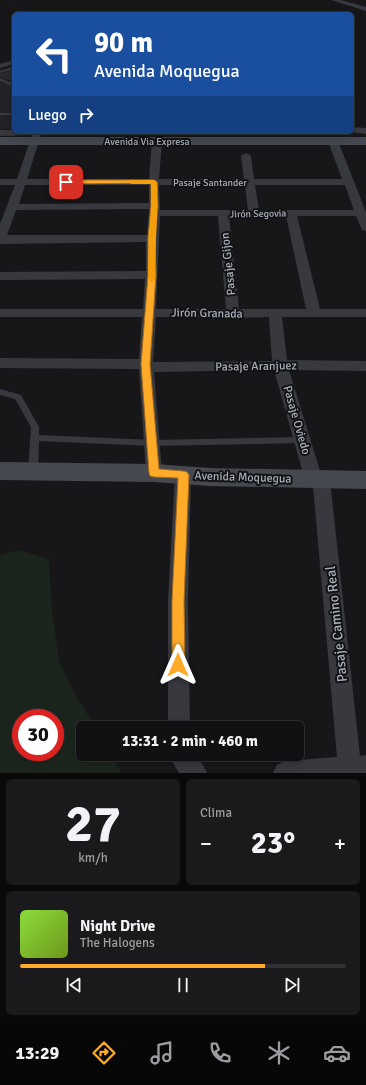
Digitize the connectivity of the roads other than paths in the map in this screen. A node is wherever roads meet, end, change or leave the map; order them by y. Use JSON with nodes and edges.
{"nodes":[{"id":1,"x":334,"y":0,"type":"edge"},
{"id":2,"x":366,"y":9,"type":"edge"},
{"id":3,"x":12,"y":63,"type":"edge"},
{"id":4,"x":0,"y":66,"type":"edge"},
{"id":5,"x":12,"y":69,"type":"edge"},
{"id":6,"x":0,"y":72,"type":"edge"},
{"id":7,"x":0,"y":80,"type":"edge"},
{"id":8,"x":12,"y":80,"type":"edge"},
{"id":9,"x":6,"y":82,"type":"junction"},
{"id":10,"x":12,"y":85,"type":"edge"},
{"id":11,"x":0,"y":114,"type":"edge"},
{"id":12,"x":12,"y":114,"type":"edge"},
{"id":13,"x":354,"y":130,"type":"edge"},
{"id":14,"x":366,"y":131,"type":"edge"},
{"id":15,"x":0,"y":133,"type":"edge"},
{"id":16,"x":73,"y":134,"type":"edge"},
{"id":17,"x":57,"y":135,"type":"edge"},
{"id":18,"x":37,"y":137,"type":"edge"},
{"id":19,"x":0,"y":141,"type":"edge"},
{"id":20,"x":157,"y":141,"type":"junction"},
{"id":21,"x":333,"y":141,"type":"junction"},
{"id":22,"x":366,"y":141,"type":"edge"},
{"id":23,"x":246,"y":156,"type":"dead end"},
{"id":24,"x":0,"y":182,"type":"edge"},
{"id":25,"x":21,"y":182,"type":"junction"},
{"id":26,"x":154,"y":182,"type":"junction"},
{"id":27,"x":250,"y":182,"type":"junction"},
{"id":28,"x":348,"y":182,"type":"junction"},
{"id":29,"x":361,"y":198,"type":"edge"},
{"id":30,"x":13,"y":207,"type":"junction"},
{"id":31,"x":154,"y":209,"type":"junction"},
{"id":32,"x":254,"y":213,"type":"junction"},
{"id":33,"x":291,"y":213,"type":"junction"},
{"id":34,"x":361,"y":213,"type":"junction"},
{"id":35,"x":222,"y":214,"type":"junction"},
{"id":36,"x":366,"y":228,"type":"edge"},
{"id":37,"x":152,"y":238,"type":"junction"},
{"id":38,"x":0,"y":239,"type":"edge"},
{"id":39,"x":152,"y":275,"type":"junction"},
{"id":40,"x":0,"y":276,"type":"edge"},
{"id":41,"x":149,"y":312,"type":"junction"},
{"id":42,"x":0,"y":313,"type":"edge"},
{"id":43,"x":275,"y":313,"type":"junction"},
{"id":44,"x":314,"y":313,"type":"junction"},
{"id":45,"x":366,"y":313,"type":"edge"},
{"id":46,"x":233,"y":314,"type":"junction"},
{"id":47,"x":0,"y":363,"type":"edge"},
{"id":48,"x":280,"y":365,"type":"junction"},
{"id":49,"x":146,"y":366,"type":"junction"},
{"id":50,"x":366,"y":366,"type":"edge"},
{"id":51,"x":0,"y":392,"type":"edge"},
{"id":52,"x":34,"y":438,"type":"junction"},
{"id":53,"x":302,"y":440,"type":"junction"},
{"id":54,"x":152,"y":443,"type":"junction"},
{"id":55,"x":0,"y":471,"type":"edge"},
{"id":56,"x":33,"y":471,"type":"junction"},
{"id":57,"x":154,"y":473,"type":"junction"},
{"id":58,"x":183,"y":475,"type":"junction"},
{"id":59,"x":318,"y":480,"type":"junction"},
{"id":60,"x":366,"y":480,"type":"edge"},
{"id":61,"x":179,"y":721,"type":"edge"},
{"id":62,"x":185,"y":761,"type":"edge"},
{"id":63,"x":358,"y":768,"type":"edge"},
{"id":64,"x":195,"y":773,"type":"edge"},
{"id":65,"x":285,"y":773,"type":"edge"}],
"edges":[{"from":1,"to":2,"type":"street"},
{"from":3,"to":4,"type":"street"},
{"from":5,"to":6,"type":"lane"},
{"from":7,"to":9,"type":"lane"},
{"from":8,"to":9,"type":"lane"},
{"from":9,"to":10,"type":"lane"},
{"from":11,"to":12,"type":"lane"},
{"from":13,"to":14,"type":"street"},
{"from":15,"to":18,"type":"street"},
{"from":16,"to":17,"type":"street"},
{"from":17,"to":18,"type":"main road","name":"Avenida Via Expresa"},
{"from":17,"to":20,"type":"main road","name":"Avenida Via Expresa"},
{"from":18,"to":19,"type":"main road","name":"Avenida Via Expresa"},
{"from":18,"to":25,"type":"street"},
{"from":20,"to":21,"type":"main road","name":"Avenida Via Expresa"},
{"from":20,"to":26,"type":"street"},
{"from":21,"to":22,"type":"main road","name":"Avenida Via Expresa"},
{"from":21,"to":28,"type":"street"},
{"from":23,"to":27,"type":"street"},
{"from":24,"to":25,"type":"street","name":"Pasaje Santander"},
{"from":25,"to":26,"type":"street","name":"Pasaje Santander"},
{"from":25,"to":30,"type":"street"},
{"from":26,"to":27,"type":"street","name":"Pasaje Santander"},
{"from":26,"to":31,"type":"street"},
{"from":27,"to":28,"type":"street","name":"Pasaje Santander"},
{"from":27,"to":32,"type":"street"},
{"from":28,"to":29,"type":"street"},
{"from":29,"to":34,"type":"street"},
{"from":30,"to":31,"type":"street","name":"Jirón Segovia"},
{"from":30,"to":38,"type":"street"},
{"from":31,"to":35,"type":"street","name":"Jirón Segovia"},
{"from":31,"to":37,"type":"street"},
{"from":32,"to":33,"type":"street","name":"Jirón Segovia"},
{"from":32,"to":35,"type":"street","name":"Jirón Segovia"},
{"from":33,"to":34,"type":"street","name":"Jirón Segovia"},
{"from":33,"to":44,"type":"street"},
{"from":34,"to":36,"type":"street"},
{"from":35,"to":46,"type":"street","name":"Pasaje Gijon"},
{"from":37,"to":38,"type":"street"},
{"from":37,"to":39,"type":"street"},
{"from":39,"to":40,"type":"street"},
{"from":39,"to":41,"type":"street"},
{"from":41,"to":42,"type":"street","name":"Jirón Granada"},
{"from":41,"to":46,"type":"street","name":"Jirón Granada"},
{"from":41,"to":49,"type":"street"},
{"from":43,"to":44,"type":"street","name":"Jirón Granada"},
{"from":43,"to":46,"type":"street","name":"Jirón Granada"},
{"from":43,"to":48,"type":"street","name":"Pasaje Oviedo"},
{"from":44,"to":45,"type":"street","name":"Jirón Granada"},
{"from":47,"to":49,"type":"street","name":"Pasaje Aranjuez"},
{"from":48,"to":49,"type":"street","name":"Pasaje Aranjuez"},
{"from":48,"to":50,"type":"street","name":"Pasaje Aranjuez"},
{"from":48,"to":53,"type":"street","name":"Pasaje Oviedo"},
{"from":49,"to":54,"type":"street"},
{"from":51,"to":52,"type":"lane"},
{"from":52,"to":54,"type":"lane"},
{"from":52,"to":56,"type":"lane"},
{"from":53,"to":54,"type":"lane"},
{"from":53,"to":59,"type":"street","name":"Pasaje Oviedo"},
{"from":54,"to":57,"type":"street"},
{"from":55,"to":56,"type":"main road","name":"Avenida Moquegua"},
{"from":56,"to":57,"type":"main road","name":"Avenida Moquegua"},
{"from":57,"to":58,"type":"main road","name":"Avenida Moquegua"},
{"from":58,"to":59,"type":"main road","name":"Avenida Moquegua"},
{"from":58,"to":61,"type":"street"},
{"from":59,"to":60,"type":"main road","name":"Avenida Moquegua"},
{"from":59,"to":63,"type":"street","name":"Pasaje Camino Real"},
{"from":62,"to":64,"type":"street"},
{"from":63,"to":65,"type":"street"}]}
